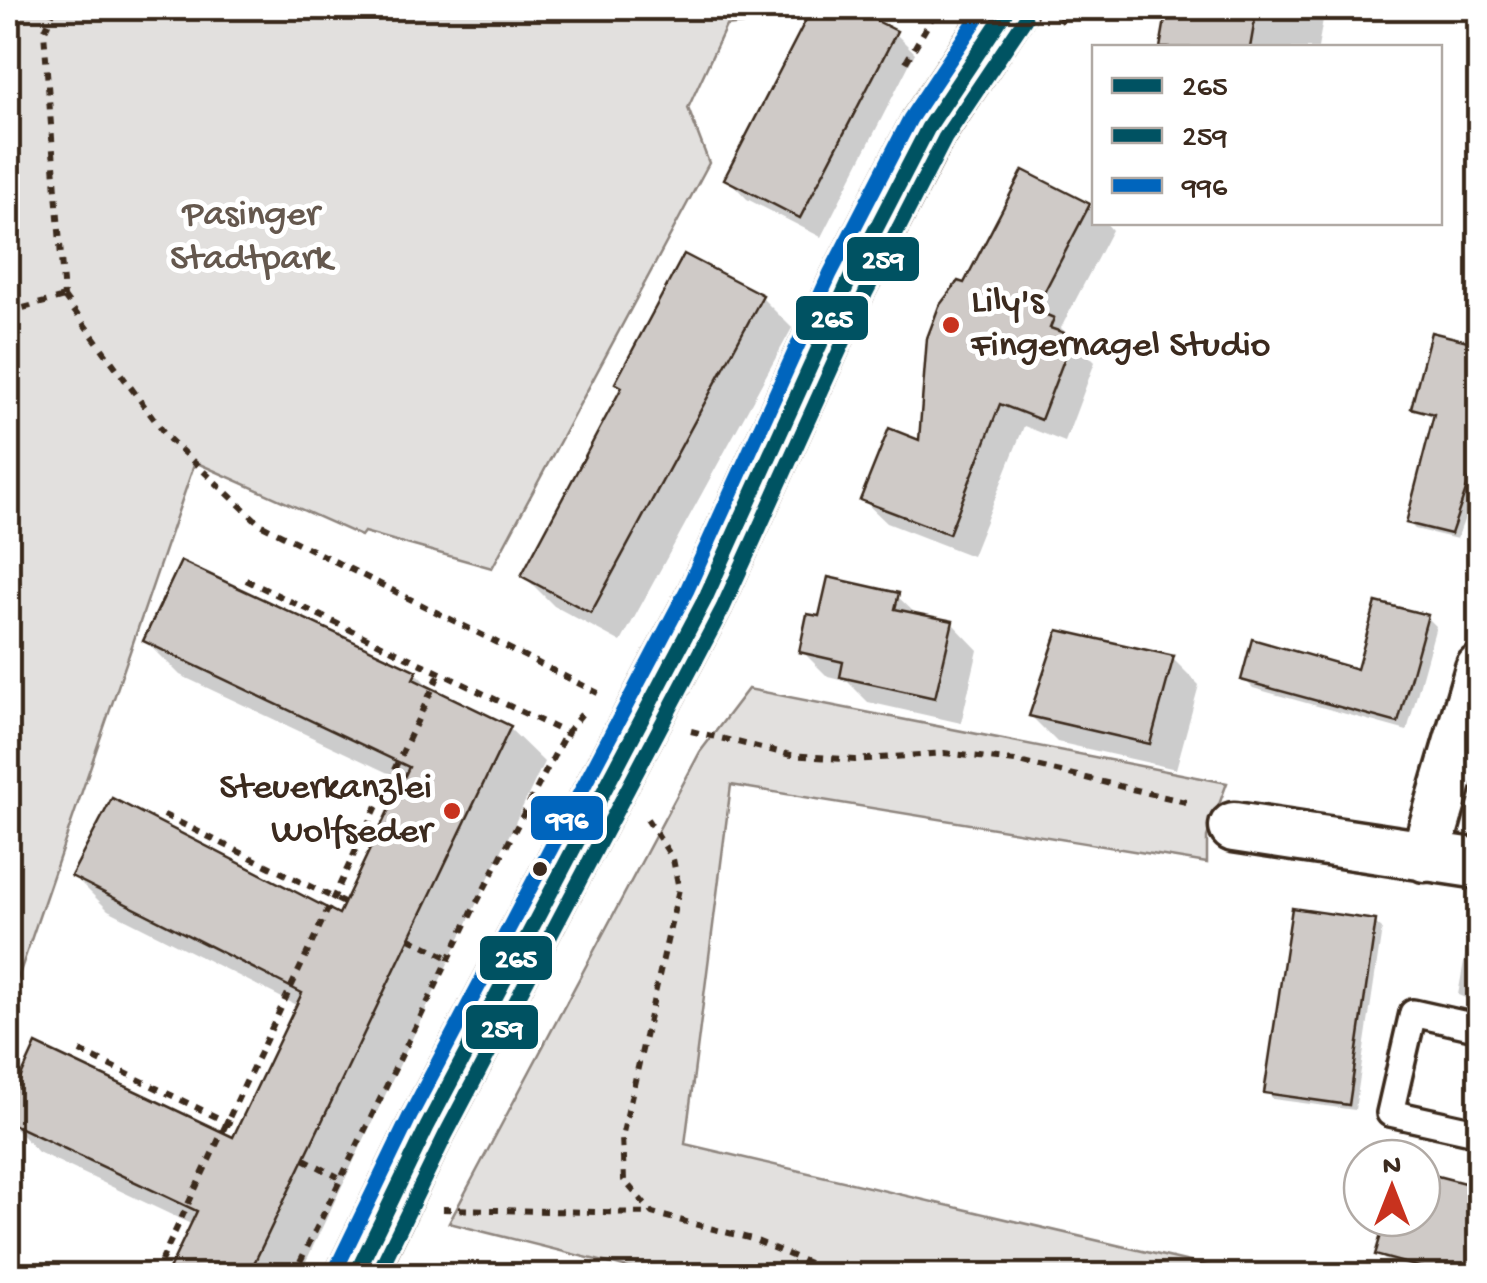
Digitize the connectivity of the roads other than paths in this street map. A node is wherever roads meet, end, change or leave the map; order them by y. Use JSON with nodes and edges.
{"nodes":[{"id":1,"x":1008,"y":8,"type":"edge"},
{"id":2,"x":1480,"y":669,"type":"edge"},
{"id":3,"x":1234,"y":827,"type":"road end"},
{"id":4,"x":1425,"y":857,"type":"junction"},
{"id":5,"x":1480,"y":864,"type":"edge"},
{"id":6,"x":1480,"y":1028,"type":"edge"},
{"id":7,"x":1480,"y":1133,"type":"edge"},
{"id":8,"x":355,"y":1276,"type":"edge"}],
"edges":[{"from":1,"to":8,"type":"main road"},
{"from":2,"to":4,"type":"street"},
{"from":3,"to":4,"type":"street"},
{"from":4,"to":5,"type":"street"},
{"from":6,"to":7,"type":"lane"}]}
